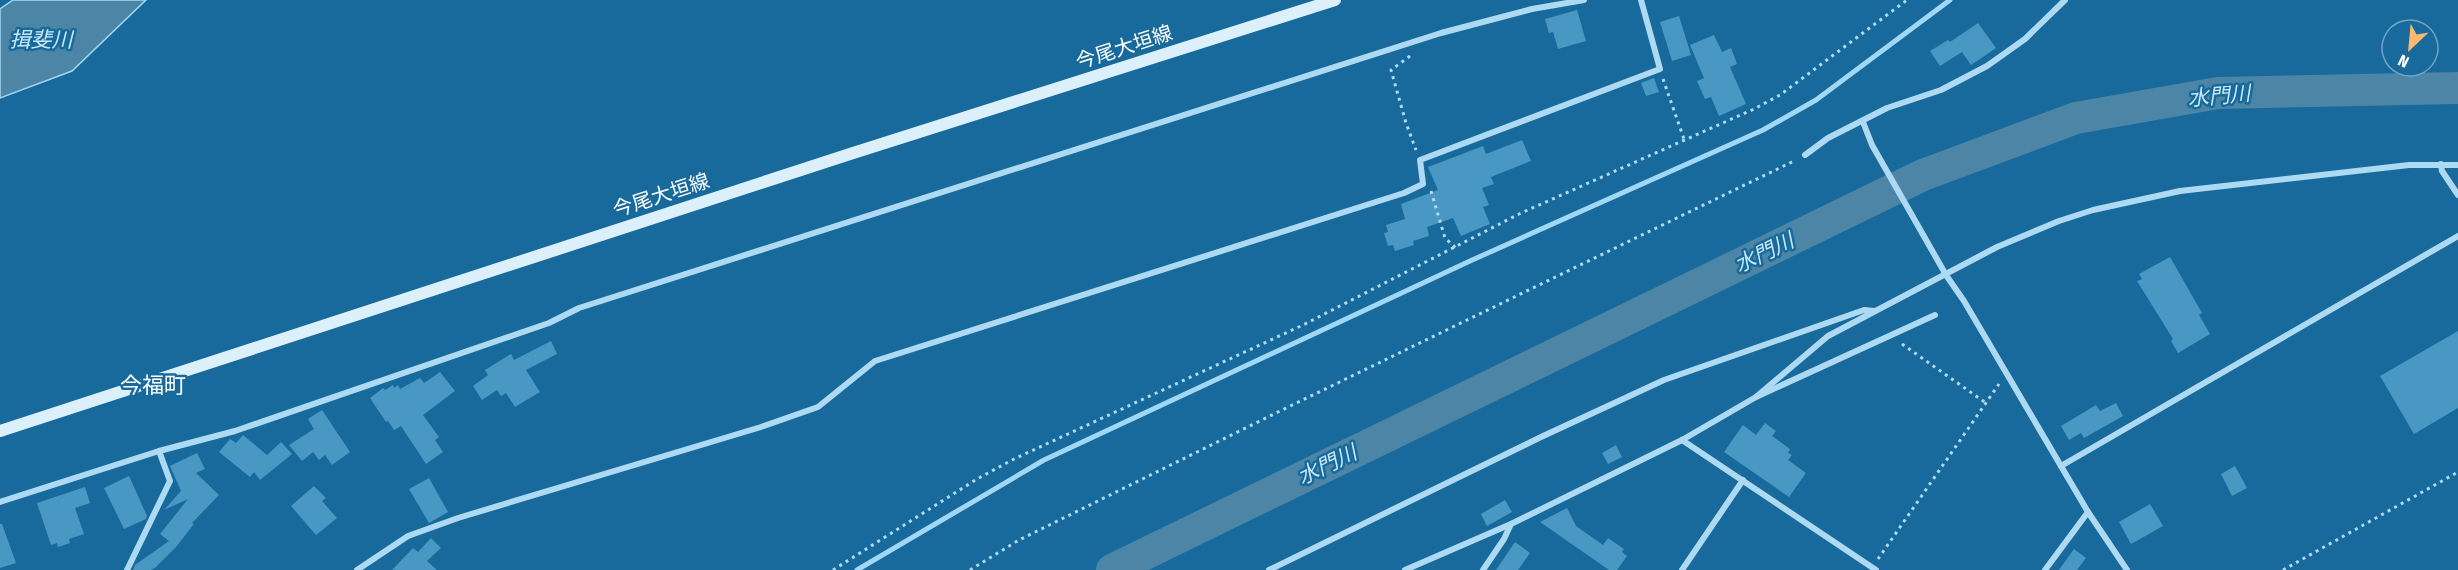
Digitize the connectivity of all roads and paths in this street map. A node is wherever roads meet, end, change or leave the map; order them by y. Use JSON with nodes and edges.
{"nodes":[{"id":1,"x":1335,"y":0,"type":"edge"},
{"id":2,"x":1584,"y":0,"type":"edge"},
{"id":3,"x":1641,"y":0,"type":"edge"},
{"id":4,"x":1907,"y":0,"type":"edge"},
{"id":5,"x":2065,"y":0,"type":"edge"},
{"id":6,"x":1416,"y":52,"type":"dead end"},
{"id":7,"x":1660,"y":69,"type":"junction"},
{"id":8,"x":1863,"y":122,"type":"junction"},
{"id":9,"x":1684,"y":140,"type":"junction"},
{"id":10,"x":1805,"y":155,"type":"joint"},
{"id":11,"x":1420,"y":160,"type":"junction"},
{"id":12,"x":2441,"y":164,"type":"junction"},
{"id":13,"x":2458,"y":165,"type":"edge"},
{"id":14,"x":1423,"y":184,"type":"junction"},
{"id":15,"x":2458,"y":195,"type":"edge"},
{"id":16,"x":2458,"y":236,"type":"edge"},
{"id":17,"x":1456,"y":248,"type":"junction"},
{"id":18,"x":1946,"y":275,"type":"junction"},
{"id":19,"x":1875,"y":312,"type":"junction"},
{"id":20,"x":1935,"y":315,"type":"dead end"},
{"id":21,"x":1891,"y":336,"type":"junction"},
{"id":22,"x":2007,"y":374,"type":"junction"},
{"id":23,"x":1756,"y":397,"type":"junction"},
{"id":24,"x":1986,"y":403,"type":"junction"},
{"id":25,"x":0,"y":432,"type":"edge"},
{"id":26,"x":1682,"y":440,"type":"junction"},
{"id":27,"x":159,"y":451,"type":"junction"},
{"id":28,"x":2061,"y":466,"type":"junction"},
{"id":29,"x":2458,"y":472,"type":"edge"},
{"id":30,"x":1743,"y":480,"type":"junction"},
{"id":31,"x":0,"y":502,"type":"edge"},
{"id":32,"x":2088,"y":513,"type":"junction"},
{"id":33,"x":1511,"y":524,"type":"junction"},
{"id":34,"x":1874,"y":569,"type":"edge"},
{"id":35,"x":127,"y":570,"type":"edge"},
{"id":36,"x":357,"y":570,"type":"edge"},
{"id":37,"x":833,"y":570,"type":"edge"},
{"id":38,"x":970,"y":570,"type":"edge"},
{"id":39,"x":1269,"y":570,"type":"edge"},
{"id":40,"x":1405,"y":570,"type":"edge"},
{"id":41,"x":1483,"y":570,"type":"edge"},
{"id":42,"x":1682,"y":570,"type":"edge"},
{"id":43,"x":2045,"y":570,"type":"edge"},
{"id":44,"x":2127,"y":570,"type":"edge"},
{"id":45,"x":2283,"y":570,"type":"edge"}],
"edges":[{"from":1,"to":25,"type":"main road","name":"今尾大垣線"},
{"from":2,"to":27,"type":"street"},
{"from":3,"to":7,"type":"street"},
{"from":4,"to":9,"type":"path"},
{"from":5,"to":8,"type":"street"},
{"from":6,"to":11,"type":"path"},
{"from":7,"to":9,"type":"path"},
{"from":7,"to":11,"type":"street"},
{"from":8,"to":10,"type":"street"},
{"from":8,"to":18,"type":"street"},
{"from":9,"to":17,"type":"path"},
{"from":10,"to":38,"type":"path"},
{"from":11,"to":14,"type":"street"},
{"from":12,"to":13,"type":"street"},
{"from":12,"to":15,"type":"street"},
{"from":12,"to":18,"type":"street"},
{"from":14,"to":17,"type":"path"},
{"from":14,"to":36,"type":"street"},
{"from":16,"to":28,"type":"street"},
{"from":17,"to":37,"type":"path"},
{"from":18,"to":19,"type":"street"},
{"from":18,"to":22,"type":"street"},
{"from":19,"to":23,"type":"street"},
{"from":19,"to":39,"type":"street"},
{"from":20,"to":21,"type":"street"},
{"from":21,"to":23,"type":"street"},
{"from":21,"to":24,"type":"path"},
{"from":22,"to":24,"type":"path"},
{"from":22,"to":28,"type":"street"},
{"from":23,"to":26,"type":"street"},
{"from":24,"to":34,"type":"path"},
{"from":26,"to":30,"type":"street"},
{"from":26,"to":33,"type":"street"},
{"from":27,"to":31,"type":"street"},
{"from":27,"to":35,"type":"street"},
{"from":28,"to":32,"type":"street"},
{"from":29,"to":45,"type":"path"},
{"from":30,"to":34,"type":"street"},
{"from":30,"to":42,"type":"street"},
{"from":32,"to":43,"type":"street"},
{"from":32,"to":44,"type":"street"},
{"from":33,"to":40,"type":"street"},
{"from":33,"to":41,"type":"street"}]}
